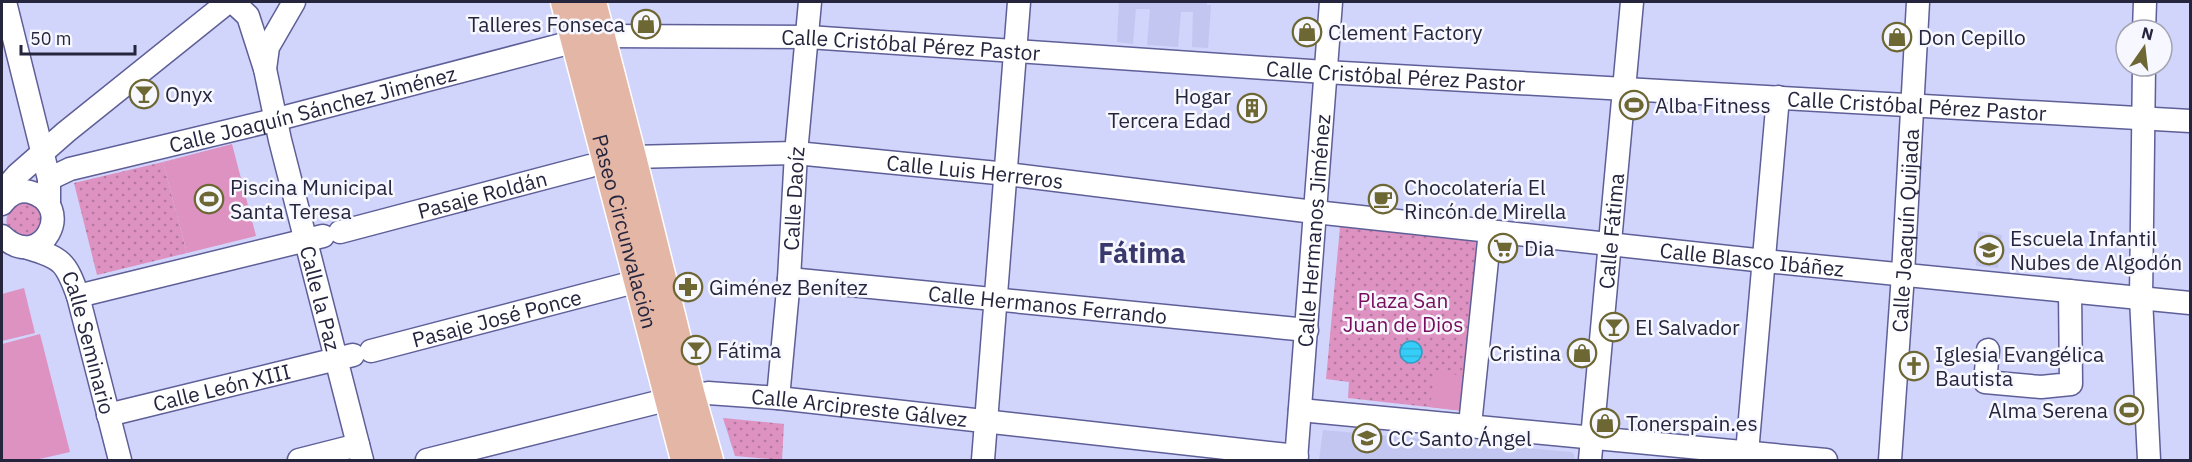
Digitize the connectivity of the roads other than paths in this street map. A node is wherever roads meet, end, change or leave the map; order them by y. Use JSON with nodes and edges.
{"nodes":[{"id":1,"x":5,"y":2,"type":"edge"},
{"id":2,"x":228,"y":2,"type":"edge"},
{"id":3,"x":233,"y":2,"type":"edge"},
{"id":4,"x":294,"y":2,"type":"edge"},
{"id":5,"x":565,"y":2,"type":"edge"},
{"id":6,"x":592,"y":2,"type":"edge"},
{"id":7,"x":810,"y":2,"type":"edge"},
{"id":8,"x":1019,"y":2,"type":"edge"},
{"id":9,"x":1331,"y":2,"type":"edge"},
{"id":10,"x":1632,"y":2,"type":"edge"},
{"id":11,"x":1918,"y":2,"type":"edge"},
{"id":12,"x":2145,"y":2,"type":"edge"},
{"id":13,"x":2144,"y":18,"type":"edge"},
{"id":14,"x":808,"y":37,"type":"junction"},
{"id":15,"x":588,"y":39,"type":"junction"},
{"id":16,"x":1016,"y":50,"type":"junction"},
{"id":17,"x":265,"y":69,"type":"junction"},
{"id":18,"x":1325,"y":72,"type":"junction"},
{"id":19,"x":2144,"y":78,"type":"edge"},
{"id":20,"x":1624,"y":87,"type":"junction"},
{"id":21,"x":1778,"y":97,"type":"junction"},
{"id":22,"x":1912,"y":105,"type":"junction"},
{"id":23,"x":2143,"y":118,"type":"junction"},
{"id":24,"x":274,"y":120,"type":"junction"},
{"id":25,"x":2190,"y":121,"type":"edge"},
{"id":26,"x":43,"y":152,"type":"junction"},
{"id":27,"x":796,"y":153,"type":"junction"},
{"id":28,"x":633,"y":157,"type":"junction"},
{"id":29,"x":590,"y":166,"type":"dead end"},
{"id":30,"x":1007,"y":174,"type":"junction"},
{"id":31,"x":17,"y":175,"type":"junction"},
{"id":32,"x":49,"y":178,"type":"junction"},
{"id":33,"x":2,"y":192,"type":"edge"},
{"id":34,"x":2,"y":203,"type":"edge"},
{"id":35,"x":49,"y":205,"type":"junction"},
{"id":36,"x":1314,"y":212,"type":"junction"},
{"id":37,"x":1490,"y":231,"type":"junction"},
{"id":38,"x":2,"y":236,"type":"edge"},
{"id":39,"x":323,"y":236,"type":"junction"},
{"id":40,"x":1610,"y":243,"type":"junction"},
{"id":41,"x":28,"y":248,"type":"junction"},
{"id":42,"x":1765,"y":261,"type":"junction"},
{"id":43,"x":1903,"y":274,"type":"junction"},
{"id":44,"x":789,"y":279,"type":"junction"},
{"id":45,"x":622,"y":285,"type":"dead end"},
{"id":46,"x":2070,"y":291,"type":"junction"},
{"id":47,"x":78,"y":296,"type":"junction"},
{"id":48,"x":2141,"y":298,"type":"junction"},
{"id":49,"x":997,"y":299,"type":"junction"},
{"id":50,"x":2190,"y":303,"type":"edge"},
{"id":51,"x":1307,"y":330,"type":"junction"},
{"id":52,"x":1988,"y":350,"type":"dead end"},
{"id":53,"x":353,"y":355,"type":"junction"},
{"id":54,"x":680,"y":398,"type":"junction"},
{"id":55,"x":778,"y":398,"type":"junction"},
{"id":56,"x":1300,"y":410,"type":"junction"},
{"id":57,"x":108,"y":415,"type":"junction"},
{"id":58,"x":986,"y":423,"type":"junction"},
{"id":59,"x":1470,"y":425,"type":"junction"},
{"id":60,"x":1591,"y":449,"type":"edge"},
{"id":61,"x":360,"y":453,"type":"edge"},
{"id":62,"x":1747,"y":453,"type":"junction"},
{"id":63,"x":1296,"y":458,"type":"edge"},
{"id":64,"x":120,"y":460,"type":"edge"},
{"id":65,"x":299,"y":460,"type":"edge"},
{"id":66,"x":427,"y":460,"type":"edge"},
{"id":67,"x":686,"y":460,"type":"edge"},
{"id":68,"x":709,"y":460,"type":"edge"},
{"id":69,"x":983,"y":460,"type":"edge"},
{"id":70,"x":1826,"y":460,"type":"edge"},
{"id":71,"x":1890,"y":460,"type":"edge"},
{"id":72,"x":2149,"y":460,"type":"edge"}],
"edges":[{"from":1,"to":26,"type":"street"},
{"from":2,"to":26,"type":"street"},
{"from":3,"to":17,"type":"street","name":"Calle la Paz"},
{"from":4,"to":17,"type":"street"},
{"from":5,"to":15,"type":"main road","name":"Paseo Circunvalación"},
{"from":6,"to":15,"type":"main road","name":"Paseo Circunvalación"},
{"from":7,"to":14,"type":"street","name":"Calle Daoíz"},
{"from":8,"to":16,"type":"street"},
{"from":9,"to":18,"type":"street","name":"Calle Hermanos Jiménez"},
{"from":10,"to":20,"type":"street","name":"Calle Fátima"},
{"from":11,"to":22,"type":"street","name":"Calle Joaquín Quijada"},
{"from":12,"to":13,"type":"street"},
{"from":14,"to":15,"type":"street","name":"Calle Cristóbal Pérez Pastor"},
{"from":14,"to":16,"type":"street","name":"Calle Cristóbal Pérez Pastor"},
{"from":14,"to":27,"type":"street","name":"Calle Daoíz"},
{"from":15,"to":24,"type":"street","name":"Calle Joaquín Sánchez Jiménez"},
{"from":15,"to":28,"type":"main road","name":"Paseo Circunvalación"},
{"from":15,"to":54,"type":"main road","name":"Paseo Circunvalación"},
{"from":16,"to":18,"type":"street","name":"Calle Cristóbal Pérez Pastor"},
{"from":16,"to":30,"type":"street"},
{"from":17,"to":24,"type":"street","name":"Calle la Paz"},
{"from":18,"to":20,"type":"street","name":"Calle Cristóbal Pérez Pastor"},
{"from":18,"to":36,"type":"street","name":"Calle Hermanos Jiménez"},
{"from":19,"to":23,"type":"street"},
{"from":20,"to":21,"type":"street","name":"Calle Cristóbal Pérez Pastor"},
{"from":20,"to":40,"type":"street","name":"Calle Fátima"},
{"from":21,"to":22,"type":"street","name":"Calle Cristóbal Pérez Pastor"},
{"from":21,"to":42,"type":"street"},
{"from":22,"to":23,"type":"street","name":"Calle Cristóbal Pérez Pastor"},
{"from":22,"to":43,"type":"street","name":"Calle Joaquín Quijada"},
{"from":23,"to":25,"type":"street","name":"Calle Cristóbal Pérez Pastor"},
{"from":23,"to":48,"type":"street"},
{"from":24,"to":32,"type":"street","name":"Calle Joaquín Sánchez Jiménez"},
{"from":24,"to":39,"type":"street","name":"Calle la Paz"},
{"from":26,"to":31,"type":"street"},
{"from":26,"to":32,"type":"street"},
{"from":27,"to":28,"type":"street","name":"Calle Luis Herreros"},
{"from":27,"to":30,"type":"street","name":"Calle Luis Herreros"},
{"from":27,"to":44,"type":"street","name":"Calle Daoíz"},
{"from":28,"to":54,"type":"main road","name":"Paseo Circunvalación"},
{"from":29,"to":39,"type":"street","name":"Pasaje Roldán"},
{"from":30,"to":36,"type":"street","name":"Calle Luis Herreros"},
{"from":30,"to":49,"type":"street"},
{"from":31,"to":33,"type":"street"},
{"from":31,"to":34,"type":"street"},
{"from":32,"to":35,"type":"street"},
{"from":34,"to":35,"type":"street"},
{"from":35,"to":41,"type":"street"},
{"from":36,"to":37,"type":"street","name":"Calle Blasco Ibáñez"},
{"from":36,"to":51,"type":"street","name":"Calle Hermanos Jiménez"},
{"from":37,"to":40,"type":"street","name":"Calle Blasco Ibáñez"},
{"from":37,"to":59,"type":"street"},
{"from":38,"to":41,"type":"street","name":"Calle Seminario"},
{"from":39,"to":47,"type":"street","name":"Pasaje Roldán"},
{"from":39,"to":53,"type":"street","name":"Calle la Paz"},
{"from":40,"to":42,"type":"street","name":"Calle Blasco Ibáñez"},
{"from":40,"to":60,"type":"street","name":"Calle Fátima"},
{"from":41,"to":47,"type":"street","name":"Calle Seminario"},
{"from":42,"to":43,"type":"street","name":"Calle Blasco Ibáñez"},
{"from":42,"to":62,"type":"street"},
{"from":43,"to":46,"type":"street","name":"Calle Blasco Ibáñez"},
{"from":43,"to":71,"type":"street","name":"Calle Joaquín Quijada"},
{"from":44,"to":49,"type":"street","name":"Calle Hermanos Ferrando"},
{"from":44,"to":55,"type":"street","name":"Calle Daoíz"},
{"from":45,"to":53,"type":"street","name":"Pasaje José Ponce"},
{"from":46,"to":48,"type":"street","name":"Calle Blasco Ibáñez"},
{"from":46,"to":52,"type":"street"},
{"from":47,"to":57,"type":"street","name":"Calle Seminario"},
{"from":48,"to":50,"type":"street","name":"Calle Blasco Ibáñez"},
{"from":48,"to":72,"type":"street"},
{"from":49,"to":51,"type":"street","name":"Calle Hermanos Ferrando"},
{"from":49,"to":58,"type":"street"},
{"from":51,"to":56,"type":"street","name":"Calle Hermanos Jiménez"},
{"from":53,"to":57,"type":"street","name":"Calle León XIII"},
{"from":53,"to":61,"type":"street","name":"Calle la Paz"},
{"from":54,"to":55,"type":"street","name":"Calle Arcipreste Gálvez"},
{"from":54,"to":66,"type":"street","name":"Calle Arcipreste Gálvez"},
{"from":54,"to":67,"type":"main road","name":"Paseo Circunvalación"},
{"from":54,"to":68,"type":"main road","name":"Paseo Circunvalación"},
{"from":55,"to":58,"type":"street","name":"Calle Arcipreste Gálvez"},
{"from":56,"to":59,"type":"street"},
{"from":56,"to":63,"type":"street","name":"Calle Hermanos Jiménez"},
{"from":57,"to":64,"type":"street","name":"Calle Seminario"},
{"from":58,"to":63,"type":"street","name":"Calle Arcipreste Gálvez"},
{"from":58,"to":69,"type":"street"},
{"from":59,"to":60,"type":"street"},
{"from":60,"to":62,"type":"street"},
{"from":61,"to":65,"type":"street"},
{"from":62,"to":70,"type":"street"}]}
